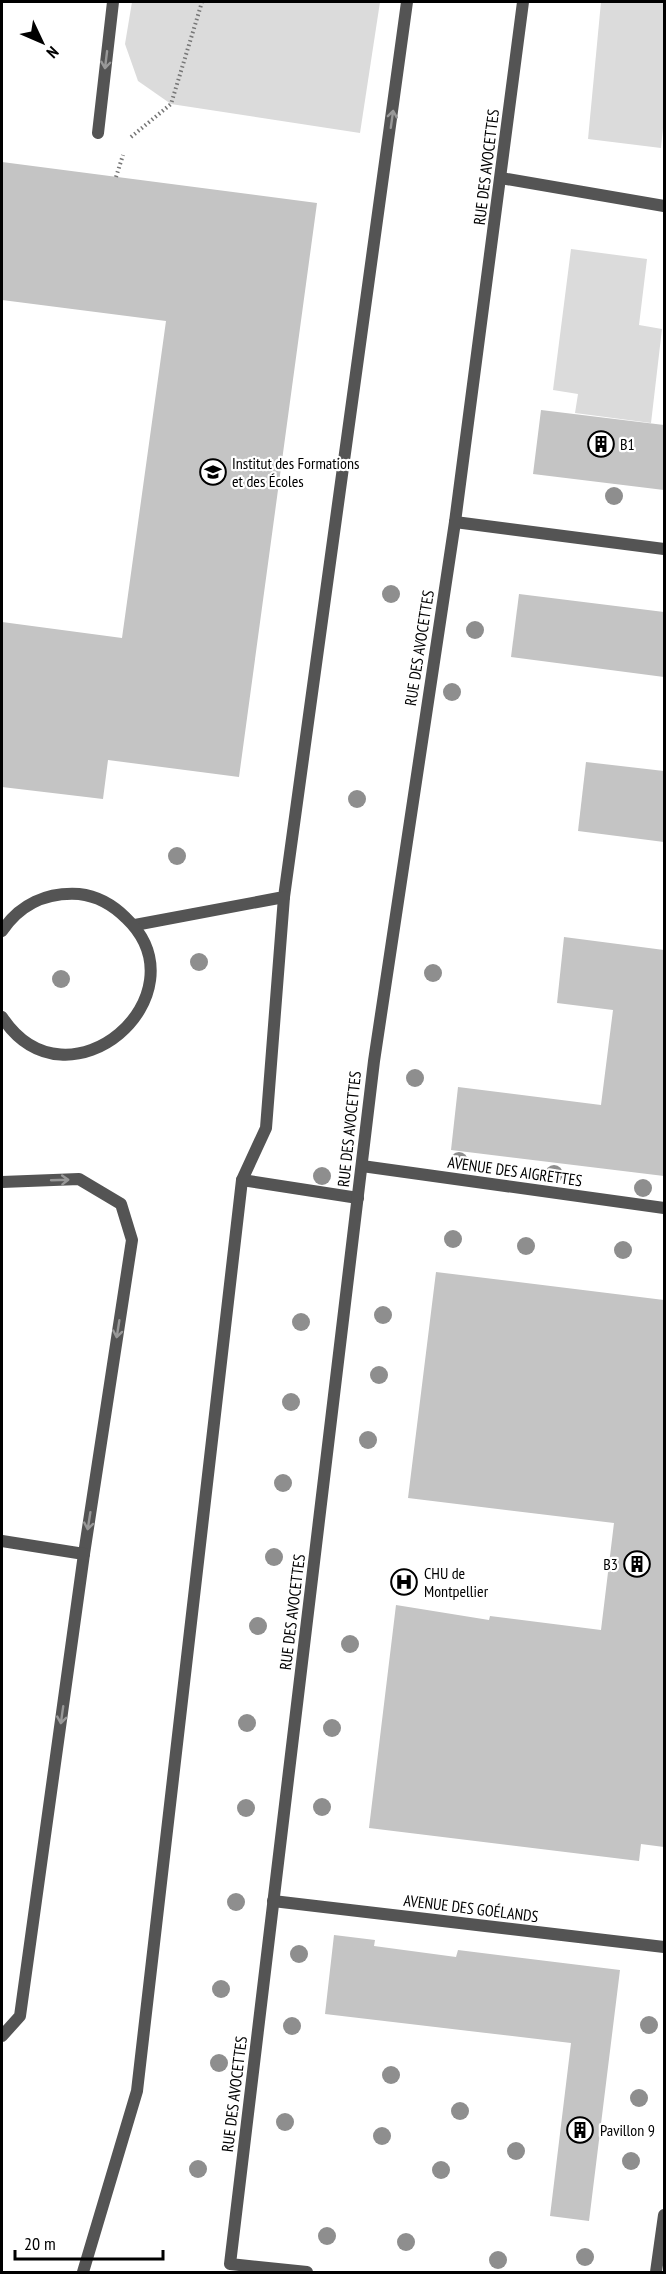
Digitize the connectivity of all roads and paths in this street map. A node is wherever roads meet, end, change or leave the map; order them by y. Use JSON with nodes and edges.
{"nodes":[{"id":1,"x":113,"y":2,"type":"edge"},
{"id":2,"x":202,"y":2,"type":"edge"},
{"id":3,"x":407,"y":2,"type":"edge"},
{"id":4,"x":523,"y":2,"type":"edge"},
{"id":5,"x":98,"y":133,"type":"dead end"},
{"id":6,"x":128,"y":140,"type":"dead end"},
{"id":7,"x":125,"y":149,"type":"dead end"},
{"id":8,"x":116,"y":177,"type":"dead end"},
{"id":9,"x":501,"y":178,"type":"junction"},
{"id":10,"x":664,"y":206,"type":"edge"},
{"id":11,"x":455,"y":522,"type":"junction"},
{"id":12,"x":664,"y":549,"type":"edge"},
{"id":13,"x":284,"y":897,"type":"junction"},
{"id":14,"x":135,"y":925,"type":"junction"},
{"id":15,"x":2,"y":931,"type":"edge"},
{"id":16,"x":2,"y":1017,"type":"edge"},
{"id":17,"x":362,"y":1166,"type":"junction"},
{"id":18,"x":242,"y":1180,"type":"junction"},
{"id":19,"x":2,"y":1182,"type":"edge"},
{"id":20,"x":358,"y":1198,"type":"junction"},
{"id":21,"x":664,"y":1209,"type":"edge"},
{"id":22,"x":2,"y":1541,"type":"edge"},
{"id":23,"x":84,"y":1554,"type":"junction"},
{"id":24,"x":273,"y":1901,"type":"junction"},
{"id":25,"x":664,"y":1947,"type":"edge"},
{"id":26,"x":2,"y":2036,"type":"edge"},
{"id":27,"x":664,"y":2215,"type":"edge"},
{"id":28,"x":83,"y":2272,"type":"edge"},
{"id":29,"x":307,"y":2272,"type":"edge"},
{"id":30,"x":656,"y":2272,"type":"edge"}],
"edges":[{"from":1,"to":5,"type":"lane","one_way":true},
{"from":2,"to":6,"type":"path"},
{"from":13,"to":3,"type":"lane","one_way":true},
{"from":4,"to":9,"type":"lane","name":"RUE DES AVOCETTES"},
{"from":7,"to":8,"type":"path"},
{"from":9,"to":10,"type":"lane"},
{"from":9,"to":11,"type":"lane","name":"RUE DES AVOCETTES"},
{"from":11,"to":12,"type":"lane"},
{"from":11,"to":17,"type":"lane","name":"RUE DES AVOCETTES"},
{"from":13,"to":14,"type":"lane"},
{"from":13,"to":18,"type":"lane"},
{"from":14,"to":15,"type":"lane"},
{"from":14,"to":16,"type":"lane"},
{"from":17,"to":20,"type":"lane","name":"RUE DES AVOCETTES"},
{"from":17,"to":21,"type":"lane","name":"AVENUE DES AIGRETTES"},
{"from":18,"to":20,"type":"lane"},
{"from":18,"to":28,"type":"lane"},
{"from":19,"to":23,"type":"lane","one_way":true},
{"from":20,"to":24,"type":"lane","name":"RUE DES AVOCETTES"},
{"from":22,"to":23,"type":"lane"},
{"from":23,"to":26,"type":"lane","one_way":true},
{"from":24,"to":25,"type":"lane","name":"AVENUE DES GOÉLANDS"},
{"from":24,"to":29,"type":"lane","name":"RUE DES AVOCETTES"},
{"from":27,"to":30,"type":"lane"}]}
